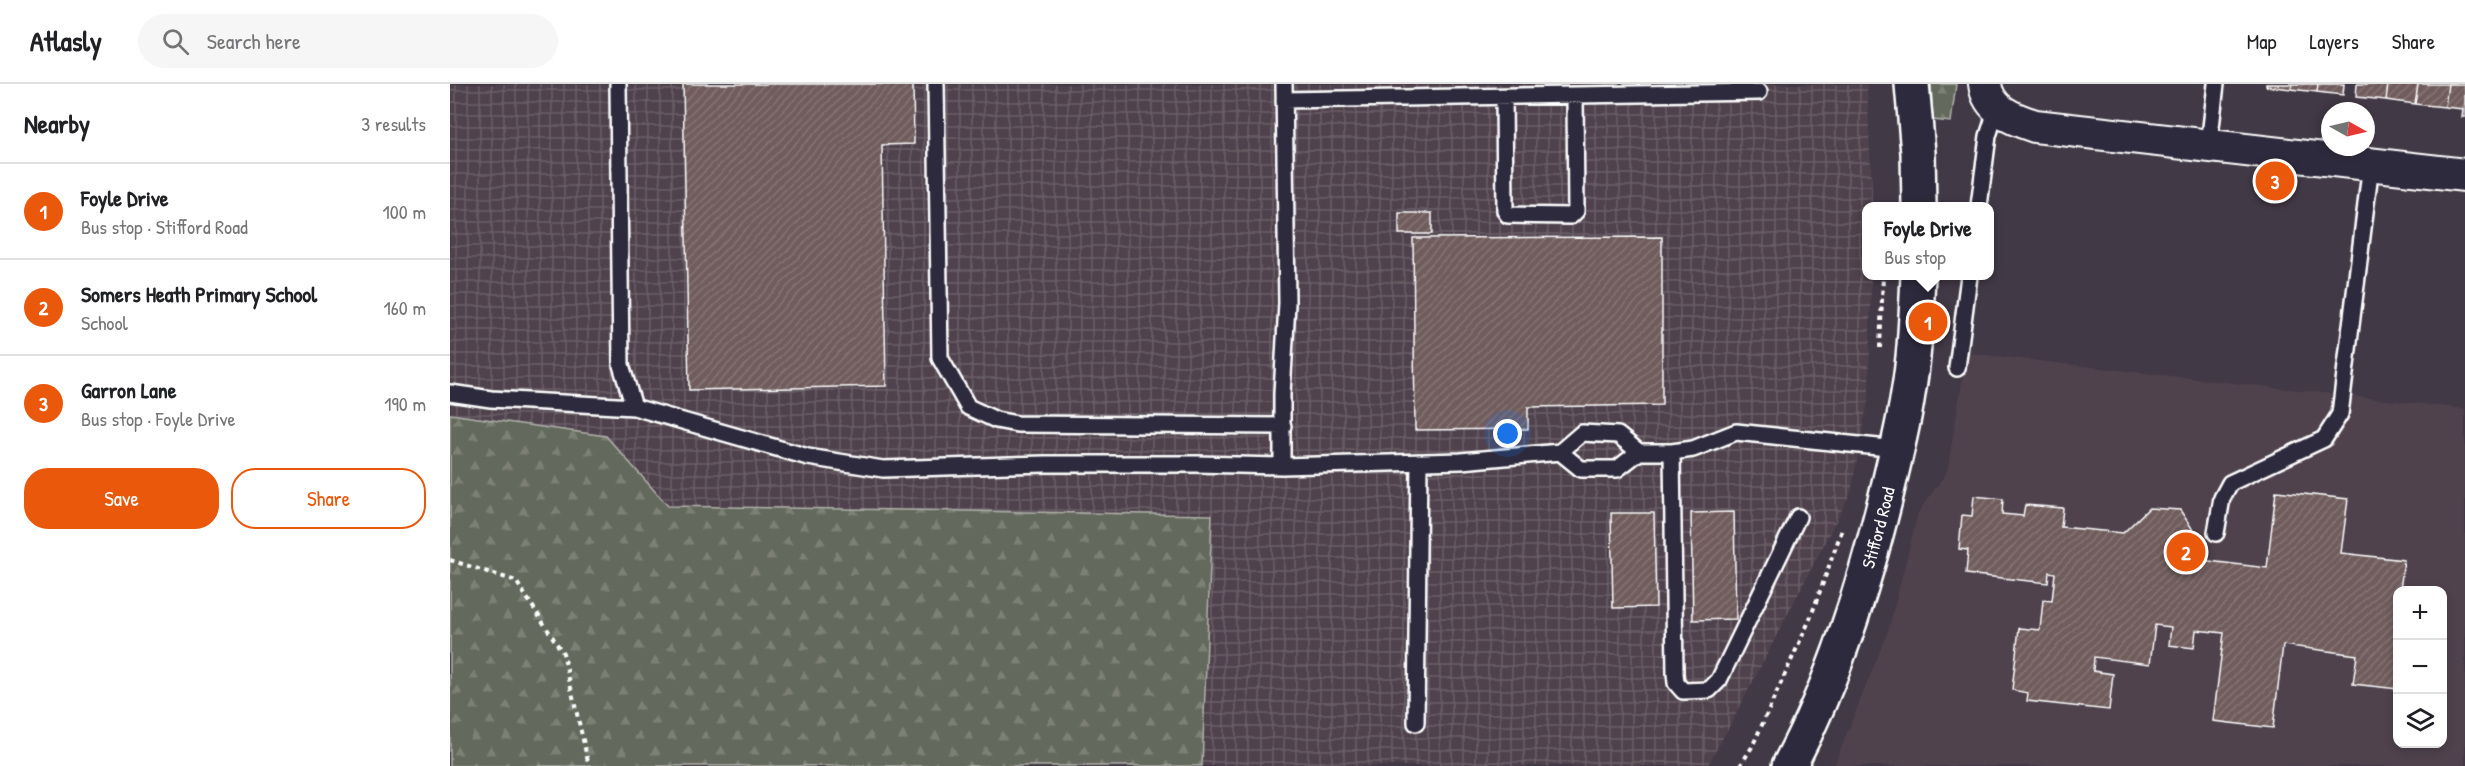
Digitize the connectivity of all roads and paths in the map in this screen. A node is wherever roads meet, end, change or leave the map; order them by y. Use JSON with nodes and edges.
{"nodes":[{"id":1,"x":618,"y":84,"type":"edge"},
{"id":2,"x":936,"y":84,"type":"edge"},
{"id":3,"x":1284,"y":84,"type":"edge"},
{"id":4,"x":1912,"y":84,"type":"edge"},
{"id":5,"x":2216,"y":84,"type":"edge"},
{"id":6,"x":1759,"y":92,"type":"dead end"},
{"id":7,"x":1575,"y":96,"type":"junction"},
{"id":8,"x":1991,"y":96,"type":"edge"},
{"id":9,"x":1504,"y":97,"type":"junction"},
{"id":10,"x":1284,"y":100,"type":"junction"},
{"id":11,"x":2209,"y":145,"type":"junction"},
{"id":12,"x":2372,"y":164,"type":"junction"},
{"id":13,"x":2465,"y":175,"type":"edge"},
{"id":14,"x":1919,"y":202,"type":"edge"},
{"id":15,"x":1980,"y":202,"type":"edge"},
{"id":16,"x":1883,"y":280,"type":"edge"},
{"id":17,"x":1918,"y":280,"type":"edge"},
{"id":18,"x":1968,"y":280,"type":"edge"},
{"id":19,"x":1880,"y":356,"type":"dead end"},
{"id":20,"x":1957,"y":368,"type":"dead end"},
{"id":21,"x":450,"y":393,"type":"edge"},
{"id":22,"x":634,"y":407,"type":"junction"},
{"id":23,"x":1282,"y":426,"type":"junction"},
{"id":24,"x":1897,"y":449,"type":"junction"},
{"id":25,"x":1560,"y":452,"type":"junction"},
{"id":26,"x":1639,"y":452,"type":"junction"},
{"id":27,"x":1671,"y":452,"type":"junction"},
{"id":28,"x":1419,"y":462,"type":"junction"},
{"id":29,"x":1282,"y":466,"type":"junction"},
{"id":30,"x":1798,"y":517,"type":"dead end"},
{"id":31,"x":1844,"y":524,"type":"dead end"},
{"id":32,"x":2216,"y":533,"type":"dead end"},
{"id":33,"x":450,"y":560,"type":"edge"},
{"id":34,"x":1416,"y":723,"type":"dead end"},
{"id":35,"x":589,"y":766,"type":"edge"},
{"id":36,"x":1740,"y":766,"type":"edge"},
{"id":37,"x":1789,"y":766,"type":"edge"}],
"edges":[{"from":1,"to":22,"type":"lane"},
{"from":2,"to":23,"type":"lane"},
{"from":3,"to":10,"type":"lane"},
{"from":4,"to":14,"type":"main road"},
{"from":5,"to":11,"type":"lane"},
{"from":6,"to":7,"type":"lane"},
{"from":7,"to":9,"type":"lane"},
{"from":7,"to":9,"type":"lane"},
{"from":8,"to":11,"type":"street"},
{"from":8,"to":15,"type":"lane"},
{"from":9,"to":10,"type":"lane"},
{"from":10,"to":23,"type":"lane"},
{"from":11,"to":12,"type":"street"},
{"from":12,"to":13,"type":"street"},
{"from":12,"to":32,"type":"lane"},
{"from":16,"to":19,"type":"path"},
{"from":17,"to":24,"type":"main road","name":"Stifford Road"},
{"from":18,"to":20,"type":"lane"},
{"from":21,"to":22,"type":"lane"},
{"from":22,"to":29,"type":"lane"},
{"from":23,"to":29,"type":"lane"},
{"from":24,"to":27,"type":"lane"},
{"from":24,"to":37,"type":"main road","name":"Stifford Road"},
{"from":25,"to":26,"type":"lane"},
{"from":25,"to":26,"type":"lane"},
{"from":25,"to":28,"type":"lane"},
{"from":26,"to":27,"type":"lane"},
{"from":27,"to":30,"type":"lane"},
{"from":28,"to":29,"type":"lane"},
{"from":28,"to":34,"type":"lane"},
{"from":31,"to":36,"type":"path"},
{"from":33,"to":35,"type":"path"}]}
